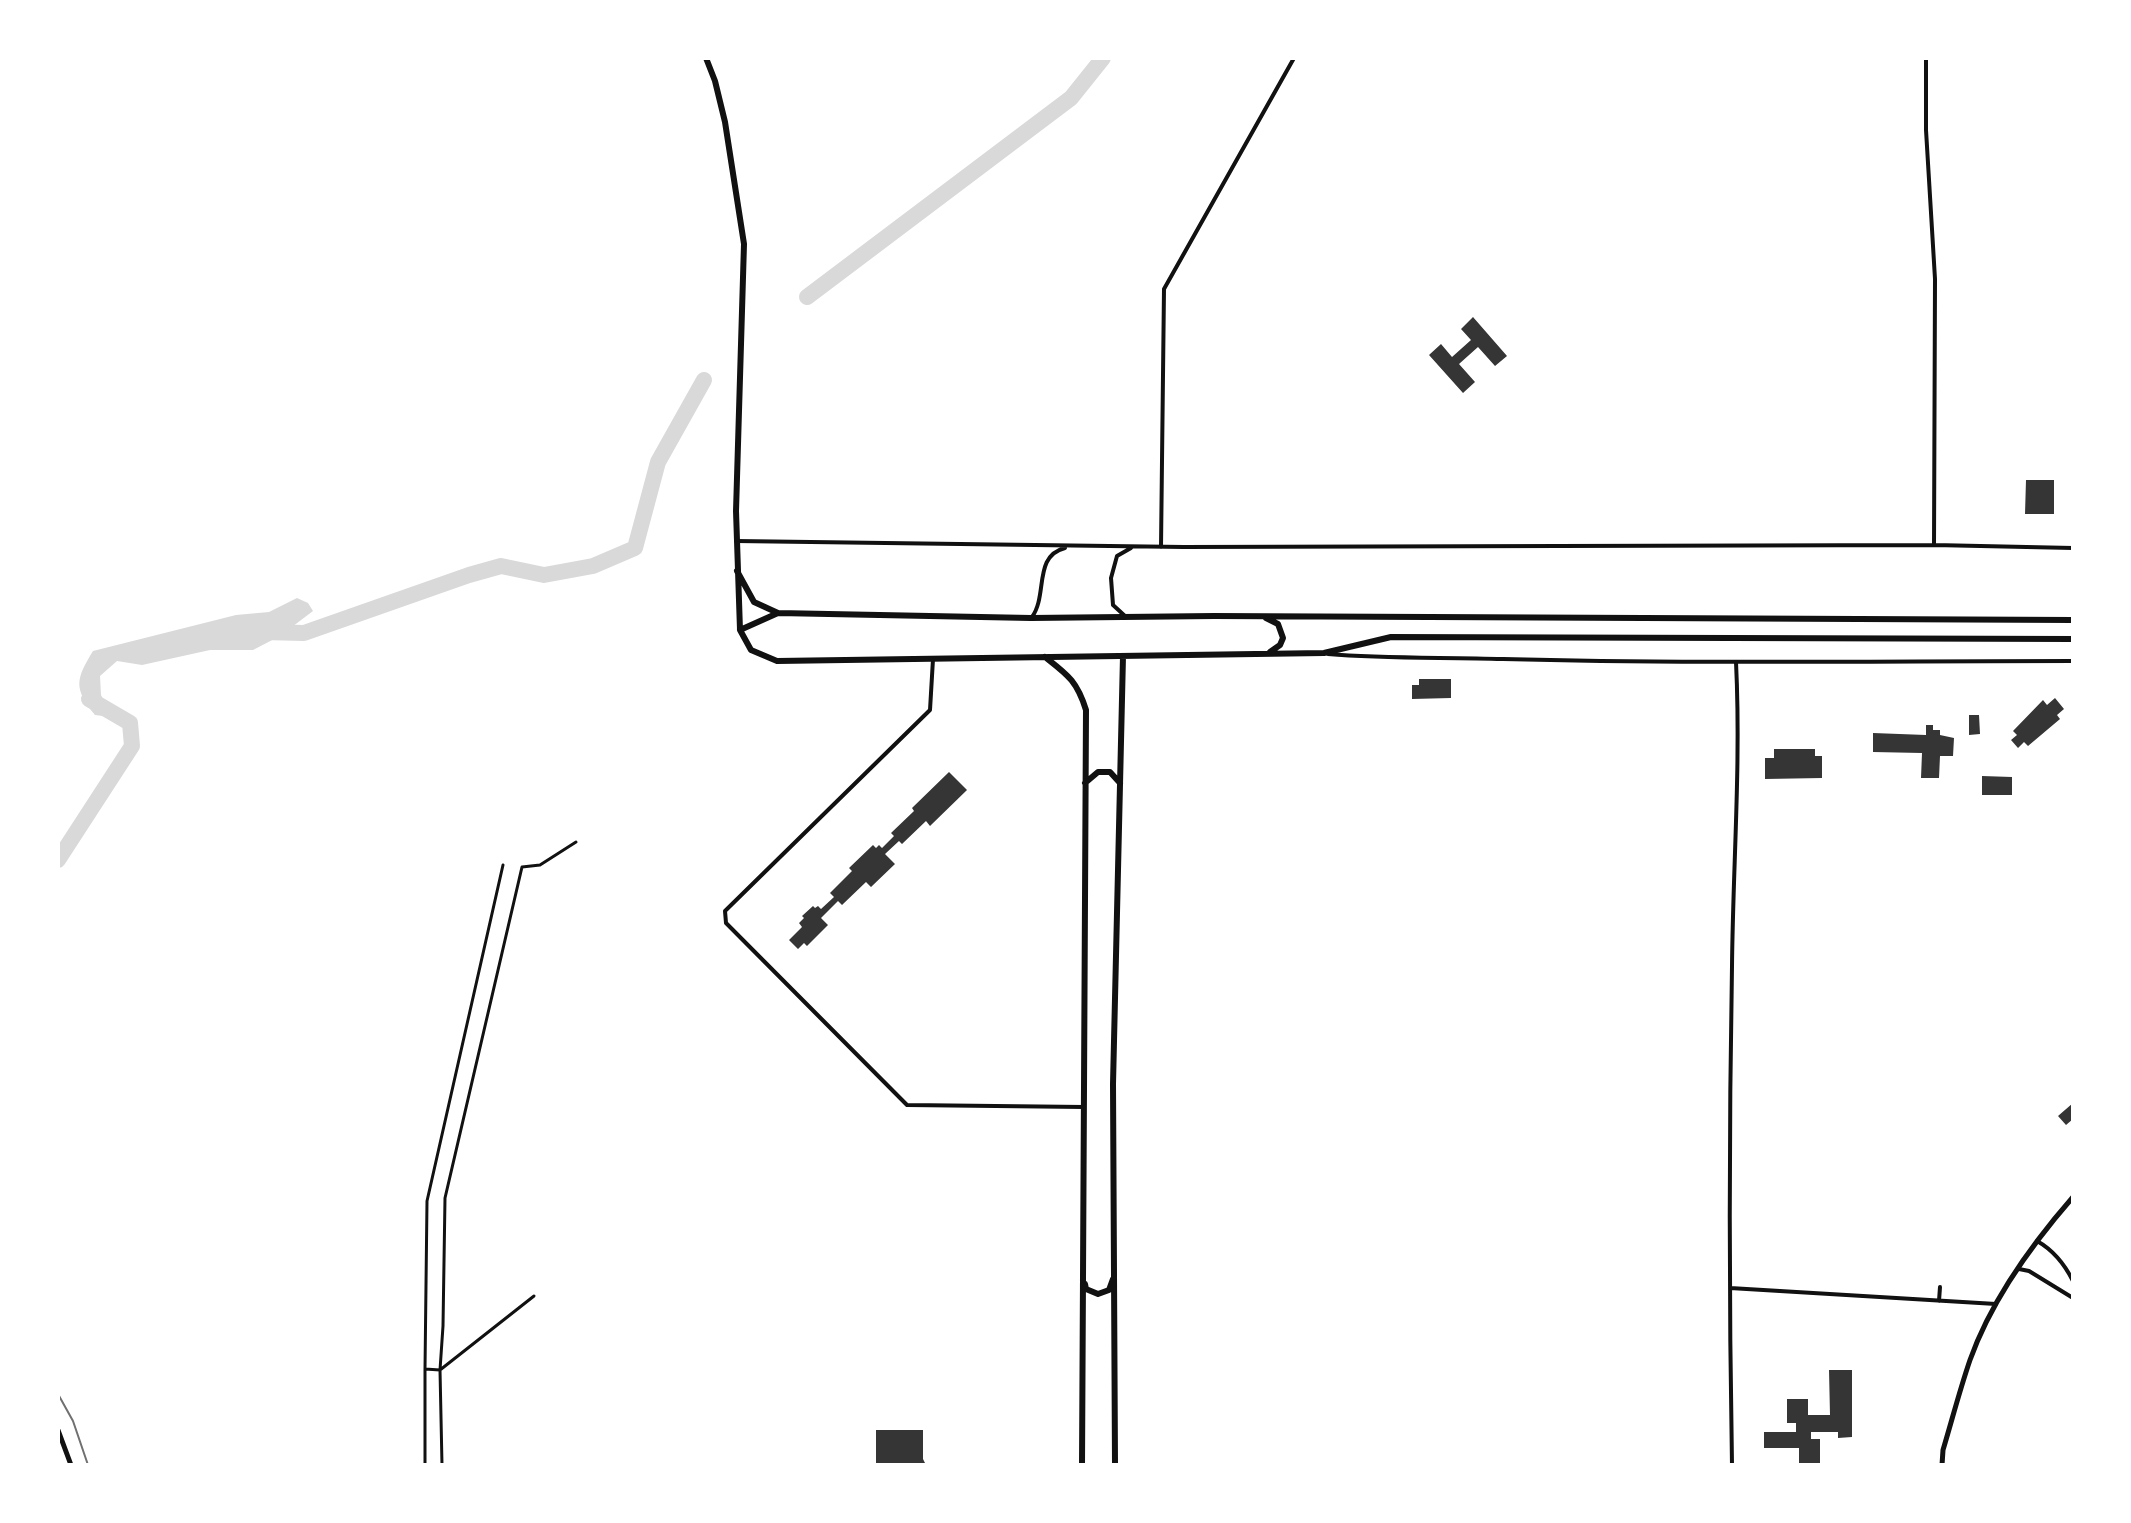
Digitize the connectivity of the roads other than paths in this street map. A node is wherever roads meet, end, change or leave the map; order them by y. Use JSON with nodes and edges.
{"nodes":[{"id":1,"x":706,"y":58,"type":"edge"},
{"id":2,"x":1294,"y":58,"type":"edge"},
{"id":3,"x":1926,"y":58,"type":"edge"},
{"id":4,"x":736,"y":541,"type":"junction"},
{"id":5,"x":1934,"y":545,"type":"junction"},
{"id":6,"x":1071,"y":546,"type":"junction"},
{"id":7,"x":1133,"y":547,"type":"junction"},
{"id":8,"x":1161,"y":547,"type":"junction"},
{"id":9,"x":2073,"y":548,"type":"edge"},
{"id":10,"x":736,"y":569,"type":"junction"},
{"id":11,"x":778,"y":613,"type":"junction"},
{"id":12,"x":1263,"y":616,"type":"junction"},
{"id":13,"x":1127,"y":617,"type":"junction"},
{"id":14,"x":1031,"y":618,"type":"junction"},
{"id":15,"x":2073,"y":620,"type":"edge"},
{"id":16,"x":740,"y":630,"type":"junction"},
{"id":17,"x":2073,"y":639,"type":"edge"},
{"id":18,"x":1324,"y":653,"type":"junction"},
{"id":19,"x":1266,"y":654,"type":"junction"},
{"id":20,"x":1123,"y":656,"type":"junction"},
{"id":21,"x":1045,"y":657,"type":"junction"},
{"id":22,"x":933,"y":659,"type":"junction"},
{"id":23,"x":2073,"y":661,"type":"edge"},
{"id":24,"x":1736,"y":662,"type":"junction"},
{"id":25,"x":1085,"y":783,"type":"junction"},
{"id":26,"x":1120,"y":783,"type":"junction"},
{"id":27,"x":576,"y":842,"type":"dead end"},
{"id":28,"x":503,"y":865,"type":"dead end"},
{"id":29,"x":1084,"y":1107,"type":"junction"},
{"id":30,"x":2073,"y":1197,"type":"edge"},
{"id":31,"x":2037,"y":1241,"type":"junction"},
{"id":32,"x":2019,"y":1269,"type":"junction"},
{"id":33,"x":1083,"y":1272,"type":"junction"},
{"id":34,"x":1114,"y":1274,"type":"junction"},
{"id":35,"x":2073,"y":1281,"type":"edge"},
{"id":36,"x":1940,"y":1287,"type":"dead end"},
{"id":37,"x":1730,"y":1288,"type":"junction"},
{"id":38,"x":534,"y":1296,"type":"dead end"},
{"id":39,"x":2073,"y":1298,"type":"edge"},
{"id":40,"x":1939,"y":1301,"type":"junction"},
{"id":41,"x":1996,"y":1304,"type":"junction"},
{"id":42,"x":425,"y":1369,"type":"junction"},
{"id":43,"x":440,"y":1370,"type":"junction"},
{"id":44,"x":58,"y":1430,"type":"edge"},
{"id":45,"x":71,"y":1465,"type":"edge"},
{"id":46,"x":425,"y":1465,"type":"edge"},
{"id":47,"x":442,"y":1465,"type":"edge"},
{"id":48,"x":1082,"y":1465,"type":"edge"},
{"id":49,"x":1115,"y":1465,"type":"edge"},
{"id":50,"x":1732,"y":1465,"type":"edge"},
{"id":51,"x":1942,"y":1465,"type":"edge"}],
"edges":[{"from":1,"to":4,"type":"main road"},
{"from":2,"to":8,"type":"street"},
{"from":3,"to":5,"type":"street"},
{"from":4,"to":6,"type":"street"},
{"from":4,"to":10,"type":"main road"},
{"from":5,"to":8,"type":"street"},
{"from":5,"to":9,"type":"street"},
{"from":6,"to":7,"type":"street"},
{"from":6,"to":14,"type":"street"},
{"from":7,"to":8,"type":"street"},
{"from":7,"to":13,"type":"street"},
{"from":10,"to":11,"type":"main road"},
{"from":10,"to":16,"type":"main road"},
{"from":11,"to":14,"type":"main road"},
{"from":11,"to":16,"type":"main road"},
{"from":12,"to":13,"type":"main road"},
{"from":12,"to":15,"type":"main road"},
{"from":12,"to":19,"type":"main road"},
{"from":13,"to":14,"type":"main road"},
{"from":16,"to":22,"type":"main road"},
{"from":17,"to":18,"type":"main road"},
{"from":18,"to":19,"type":"main road"},
{"from":18,"to":24,"type":"street"},
{"from":19,"to":20,"type":"main road"},
{"from":20,"to":21,"type":"main road"},
{"from":20,"to":26,"type":"main road"},
{"from":21,"to":22,"type":"main road"},
{"from":21,"to":25,"type":"main road"},
{"from":22,"to":29,"type":"street"},
{"from":23,"to":24,"type":"street"},
{"from":24,"to":37,"type":"street"},
{"from":25,"to":26,"type":"main road"},
{"from":25,"to":29,"type":"main road"},
{"from":26,"to":34,"type":"main road"},
{"from":27,"to":43,"type":"street"},
{"from":28,"to":42,"type":"street"},
{"from":29,"to":33,"type":"main road"},
{"from":30,"to":31,"type":"street"},
{"from":31,"to":32,"type":"street"},
{"from":31,"to":35,"type":"street"},
{"from":32,"to":39,"type":"street"},
{"from":32,"to":41,"type":"street"},
{"from":33,"to":34,"type":"main road"},
{"from":33,"to":48,"type":"main road"},
{"from":34,"to":49,"type":"main road"},
{"from":36,"to":40,"type":"street"},
{"from":37,"to":40,"type":"street"},
{"from":37,"to":50,"type":"street"},
{"from":38,"to":43,"type":"street"},
{"from":40,"to":41,"type":"street"},
{"from":41,"to":51,"type":"street"},
{"from":42,"to":43,"type":"street"},
{"from":42,"to":46,"type":"street"},
{"from":43,"to":47,"type":"street"},
{"from":44,"to":45,"type":"street"}]}
